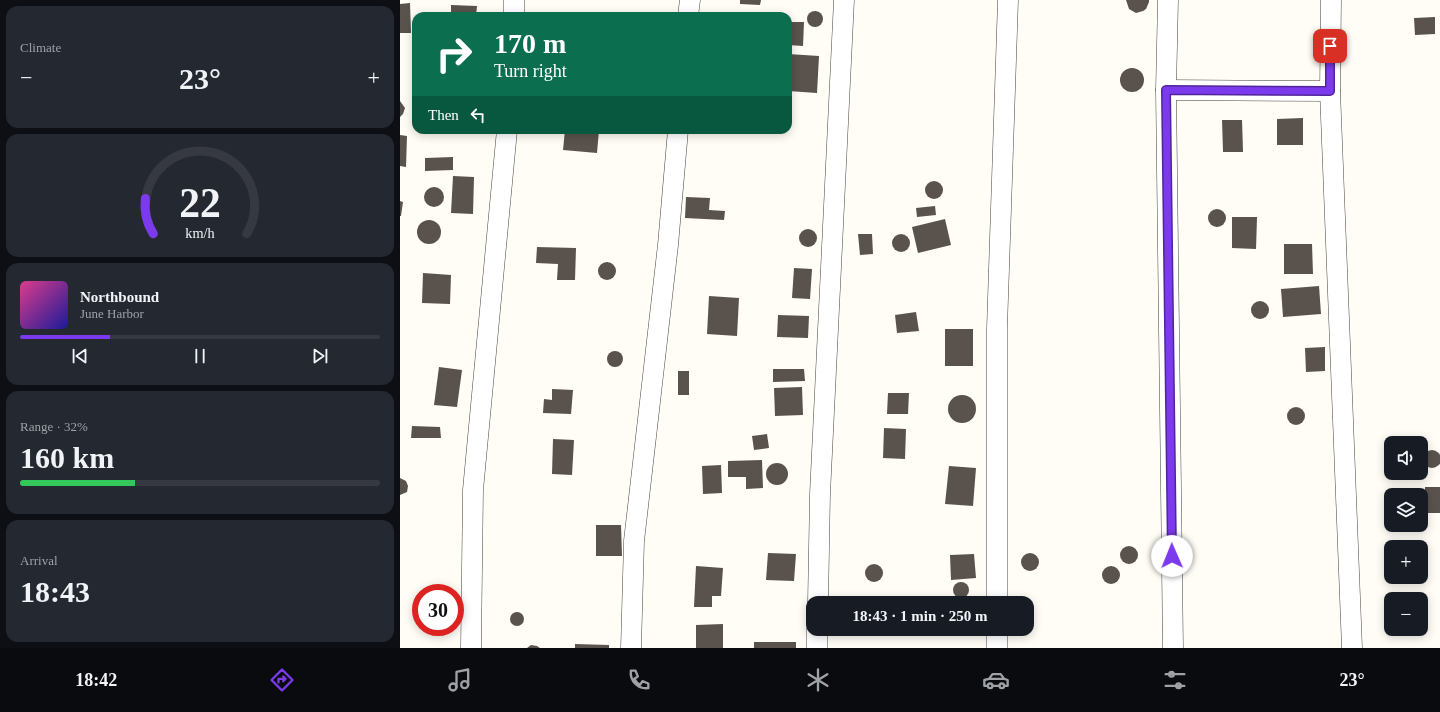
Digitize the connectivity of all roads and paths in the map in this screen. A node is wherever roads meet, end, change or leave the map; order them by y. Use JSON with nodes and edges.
{"nodes":[{"id":1,"x":514,"y":0,"type":"edge"},
{"id":2,"x":690,"y":0,"type":"edge"},
{"id":3,"x":844,"y":0,"type":"edge"},
{"id":4,"x":1008,"y":0,"type":"edge"},
{"id":5,"x":1168,"y":0,"type":"edge"},
{"id":6,"x":1331,"y":0,"type":"edge"},
{"id":7,"x":514,"y":12,"type":"edge"},
{"id":8,"x":688,"y":12,"type":"edge"},
{"id":9,"x":1166,"y":90,"type":"junction"},
{"id":10,"x":1330,"y":91,"type":"junction"},
{"id":11,"x":507,"y":134,"type":"edge"},
{"id":12,"x":678,"y":134,"type":"edge"},
{"id":13,"x":818,"y":596,"type":"edge"},
{"id":14,"x":997,"y":596,"type":"edge"},
{"id":15,"x":817,"y":636,"type":"edge"},
{"id":16,"x":997,"y":636,"type":"edge"},
{"id":17,"x":471,"y":648,"type":"edge"},
{"id":18,"x":631,"y":648,"type":"edge"},
{"id":19,"x":817,"y":648,"type":"edge"},
{"id":20,"x":997,"y":648,"type":"edge"},
{"id":21,"x":1173,"y":648,"type":"edge"},
{"id":22,"x":1352,"y":648,"type":"edge"}],
"edges":[{"from":1,"to":7,"type":"street"},
{"from":2,"to":8,"type":"street"},
{"from":3,"to":13,"type":"street"},
{"from":4,"to":14,"type":"street"},
{"from":5,"to":9,"type":"street"},
{"from":6,"to":10,"type":"street"},
{"from":9,"to":10,"type":"street"},
{"from":9,"to":21,"type":"street"},
{"from":10,"to":22,"type":"street"},
{"from":11,"to":17,"type":"street"},
{"from":12,"to":18,"type":"street"},
{"from":15,"to":19,"type":"street"},
{"from":16,"to":20,"type":"street"}]}
